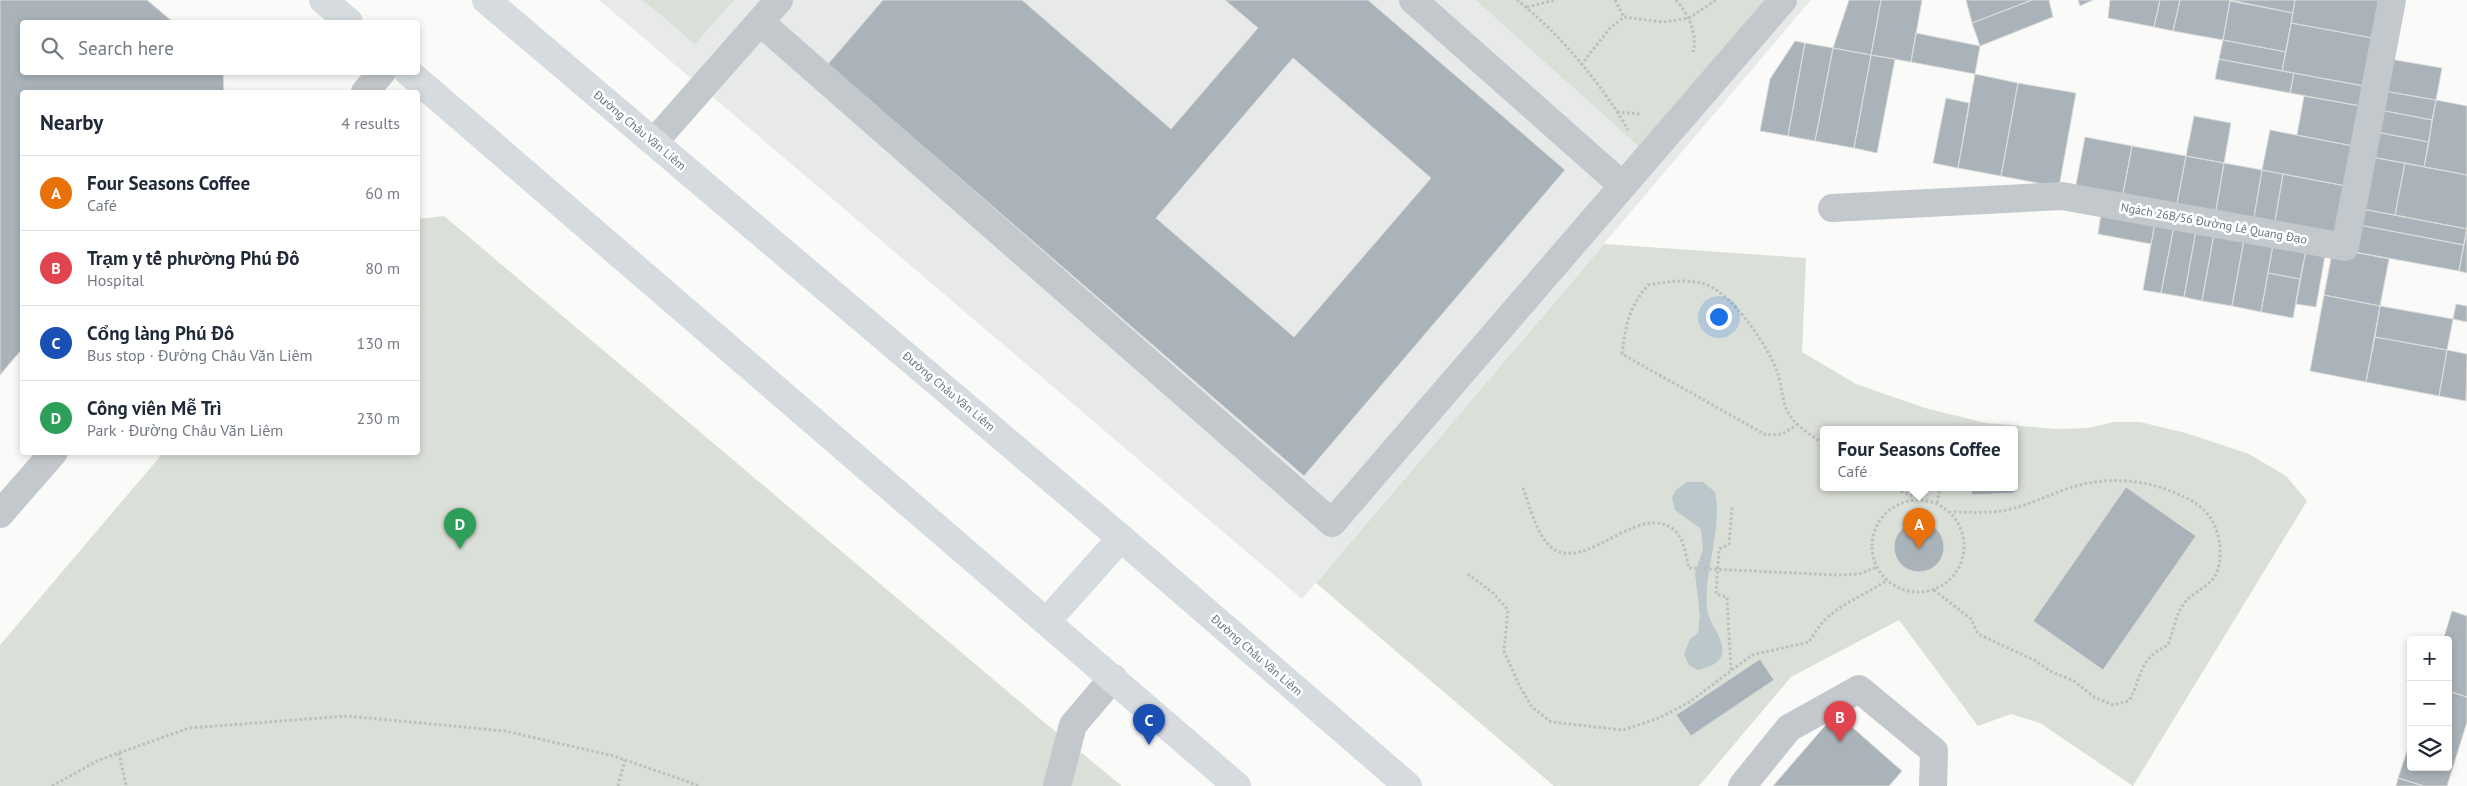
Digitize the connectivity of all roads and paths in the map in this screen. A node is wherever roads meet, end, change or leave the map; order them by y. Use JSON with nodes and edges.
{"nodes":[{"id":1,"x":323,"y":0,"type":"edge"},
{"id":2,"x":486,"y":0,"type":"edge"},
{"id":3,"x":779,"y":0,"type":"edge"},
{"id":4,"x":1413,"y":0,"type":"edge"},
{"id":5,"x":1517,"y":0,"type":"edge"},
{"id":6,"x":1556,"y":0,"type":"edge"},
{"id":7,"x":1615,"y":0,"type":"edge"},
{"id":8,"x":1676,"y":0,"type":"edge"},
{"id":9,"x":1716,"y":0,"type":"edge"},
{"id":10,"x":1783,"y":0,"type":"edge"},
{"id":11,"x":2392,"y":0,"type":"edge"},
{"id":12,"x":1526,"y":7,"type":"junction"},
{"id":13,"x":1624,"y":17,"type":"junction"},
{"id":14,"x":1688,"y":18,"type":"junction"},
{"id":15,"x":347,"y":20,"type":"edge"},
{"id":16,"x":760,"y":22,"type":"junction"},
{"id":17,"x":1692,"y":55,"type":"dead end"},
{"id":18,"x":1581,"y":65,"type":"junction"},
{"id":19,"x":379,"y":75,"type":"edge"},
{"id":20,"x":411,"y":75,"type":"edge"},
{"id":21,"x":366,"y":90,"type":"edge"},
{"id":22,"x":1617,"y":112,"type":"junction"},
{"id":23,"x":1646,"y":112,"type":"dead end"},
{"id":24,"x":654,"y":142,"type":"junction"},
{"id":25,"x":1642,"y":164,"type":"junction"},
{"id":26,"x":1623,"y":186,"type":"junction"},
{"id":27,"x":1832,"y":208,"type":"dead end"},
{"id":28,"x":1798,"y":424,"type":"junction"},
{"id":29,"x":1820,"y":441,"type":"edge"},
{"id":30,"x":51,"y":455,"type":"edge"},
{"id":31,"x":1523,"y":488,"type":"dead end"},
{"id":32,"x":1901,"y":491,"type":"edge"},
{"id":33,"x":1939,"y":491,"type":"edge"},
{"id":34,"x":1923,"y":499,"type":"junction"},
{"id":35,"x":1937,"y":503,"type":"junction"},
{"id":36,"x":1732,"y":507,"type":"dead end"},
{"id":37,"x":1951,"y":512,"type":"junction"},
{"id":38,"x":0,"y":514,"type":"edge"},
{"id":39,"x":1121,"y":538,"type":"junction"},
{"id":40,"x":1878,"y":567,"type":"junction"},
{"id":41,"x":1717,"y":570,"type":"junction"},
{"id":42,"x":1468,"y":574,"type":"dead end"},
{"id":43,"x":1887,"y":580,"type":"junction"},
{"id":44,"x":1934,"y":590,"type":"junction"},
{"id":45,"x":1047,"y":621,"type":"junction"},
{"id":46,"x":1731,"y":670,"type":"junction"},
{"id":47,"x":1112,"y":678,"type":"junction"},
{"id":48,"x":119,"y":753,"type":"junction"},
{"id":49,"x":625,"y":760,"type":"junction"},
{"id":50,"x":52,"y":786,"type":"edge"},
{"id":51,"x":126,"y":786,"type":"edge"},
{"id":52,"x":618,"y":786,"type":"edge"},
{"id":53,"x":700,"y":786,"type":"edge"},
{"id":54,"x":1057,"y":786,"type":"edge"},
{"id":55,"x":1237,"y":786,"type":"edge"},
{"id":56,"x":1408,"y":786,"type":"edge"},
{"id":57,"x":1742,"y":786,"type":"edge"},
{"id":58,"x":1934,"y":786,"type":"edge"}],
"edges":[{"from":1,"to":15,"type":"main road"},
{"from":2,"to":24,"type":"main road","name":"Đường Châu Văn Liêm"},
{"from":3,"to":16,"type":"street"},
{"from":4,"to":26,"type":"street"},
{"from":5,"to":12,"type":"path"},
{"from":6,"to":12,"type":"path"},
{"from":7,"to":13,"type":"path"},
{"from":8,"to":14,"type":"path"},
{"from":9,"to":14,"type":"path"},
{"from":10,"to":25,"type":"street"},
{"from":11,"to":27,"type":"street","name":"Ngách 26B/56 Đường Lê Quang Đạo"},
{"from":12,"to":18,"type":"path"},
{"from":13,"to":14,"type":"path"},
{"from":13,"to":18,"type":"path"},
{"from":14,"to":17,"type":"path"},
{"from":16,"to":24,"type":"street"},
{"from":16,"to":26,"type":"street"},
{"from":18,"to":22,"type":"path"},
{"from":19,"to":21,"type":"street"},
{"from":20,"to":45,"type":"main road"},
{"from":22,"to":23,"type":"path"},
{"from":22,"to":25,"type":"path"},
{"from":24,"to":39,"type":"main road","name":"Đường Châu Văn Liêm"},
{"from":25,"to":26,"type":"street"},
{"from":28,"to":28,"type":"path"},
{"from":28,"to":29,"type":"path"},
{"from":30,"to":38,"type":"street"},
{"from":31,"to":41,"type":"path"},
{"from":32,"to":34,"type":"path"},
{"from":33,"to":35,"type":"path"},
{"from":34,"to":35,"type":"path"},
{"from":34,"to":40,"type":"path"},
{"from":35,"to":37,"type":"path"},
{"from":36,"to":41,"type":"path"},
{"from":37,"to":44,"type":"path"},
{"from":37,"to":44,"type":"path"},
{"from":39,"to":45,"type":"main road"},
{"from":39,"to":56,"type":"main road","name":"Đường Châu Văn Liêm"},
{"from":40,"to":41,"type":"path"},
{"from":40,"to":43,"type":"path"},
{"from":41,"to":46,"type":"path"},
{"from":42,"to":46,"type":"path"},
{"from":43,"to":44,"type":"path"},
{"from":43,"to":46,"type":"path"},
{"from":45,"to":47,"type":"main road"},
{"from":47,"to":54,"type":"street"},
{"from":47,"to":55,"type":"main road"},
{"from":48,"to":49,"type":"path"},
{"from":48,"to":50,"type":"path"},
{"from":48,"to":51,"type":"path"},
{"from":49,"to":52,"type":"path"},
{"from":49,"to":53,"type":"path"},
{"from":57,"to":58,"type":"street"}]}
